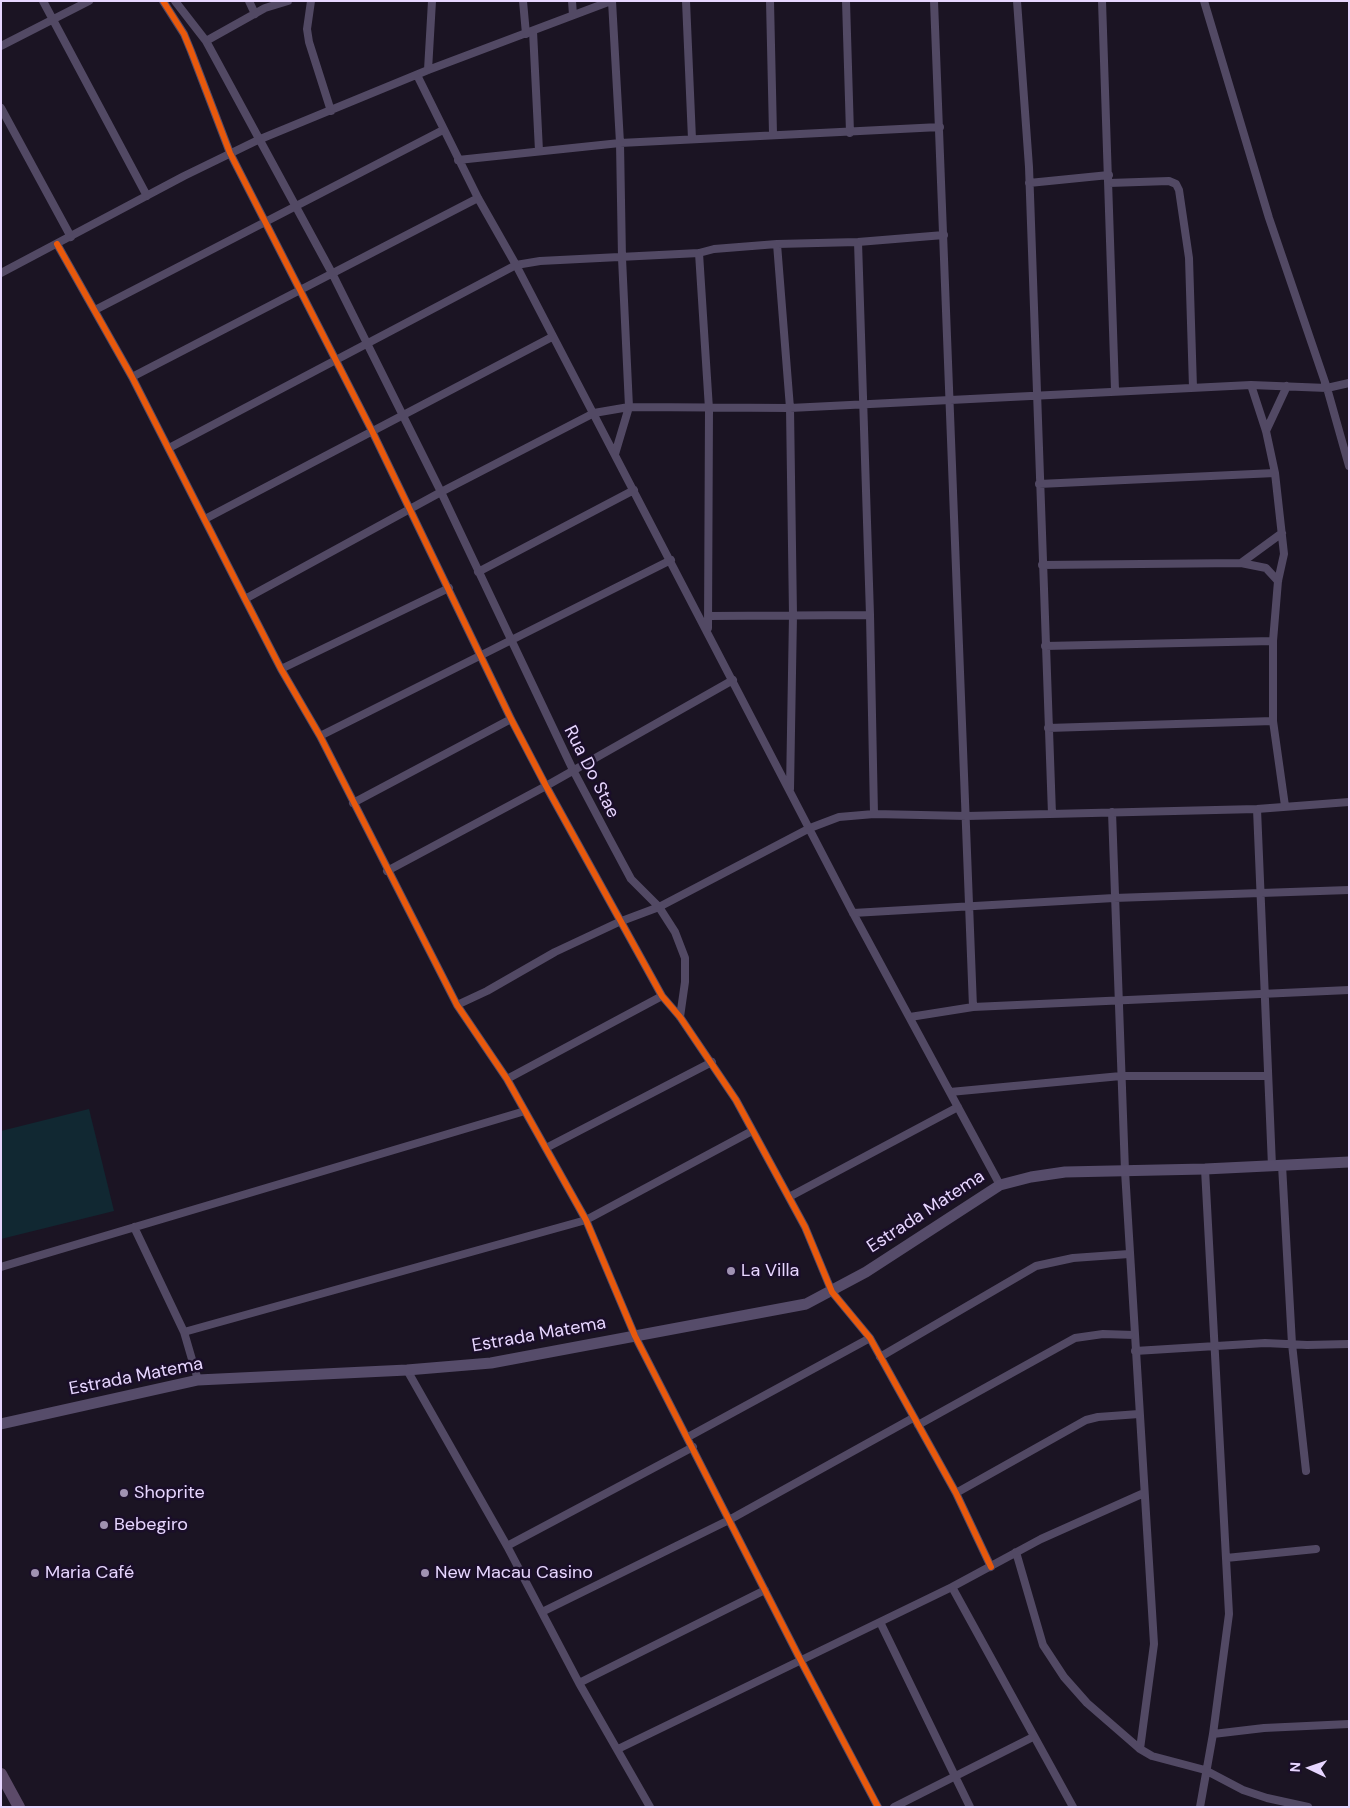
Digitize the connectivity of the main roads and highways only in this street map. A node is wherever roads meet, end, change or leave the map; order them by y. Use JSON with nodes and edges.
{"nodes":[{"id":1,"x":1,"y":1774,"type":"edge"},
{"id":2,"x":19,"y":1807,"type":"edge"}],
"edges":[{"from":1,"to":2,"type":"main road"}]}
